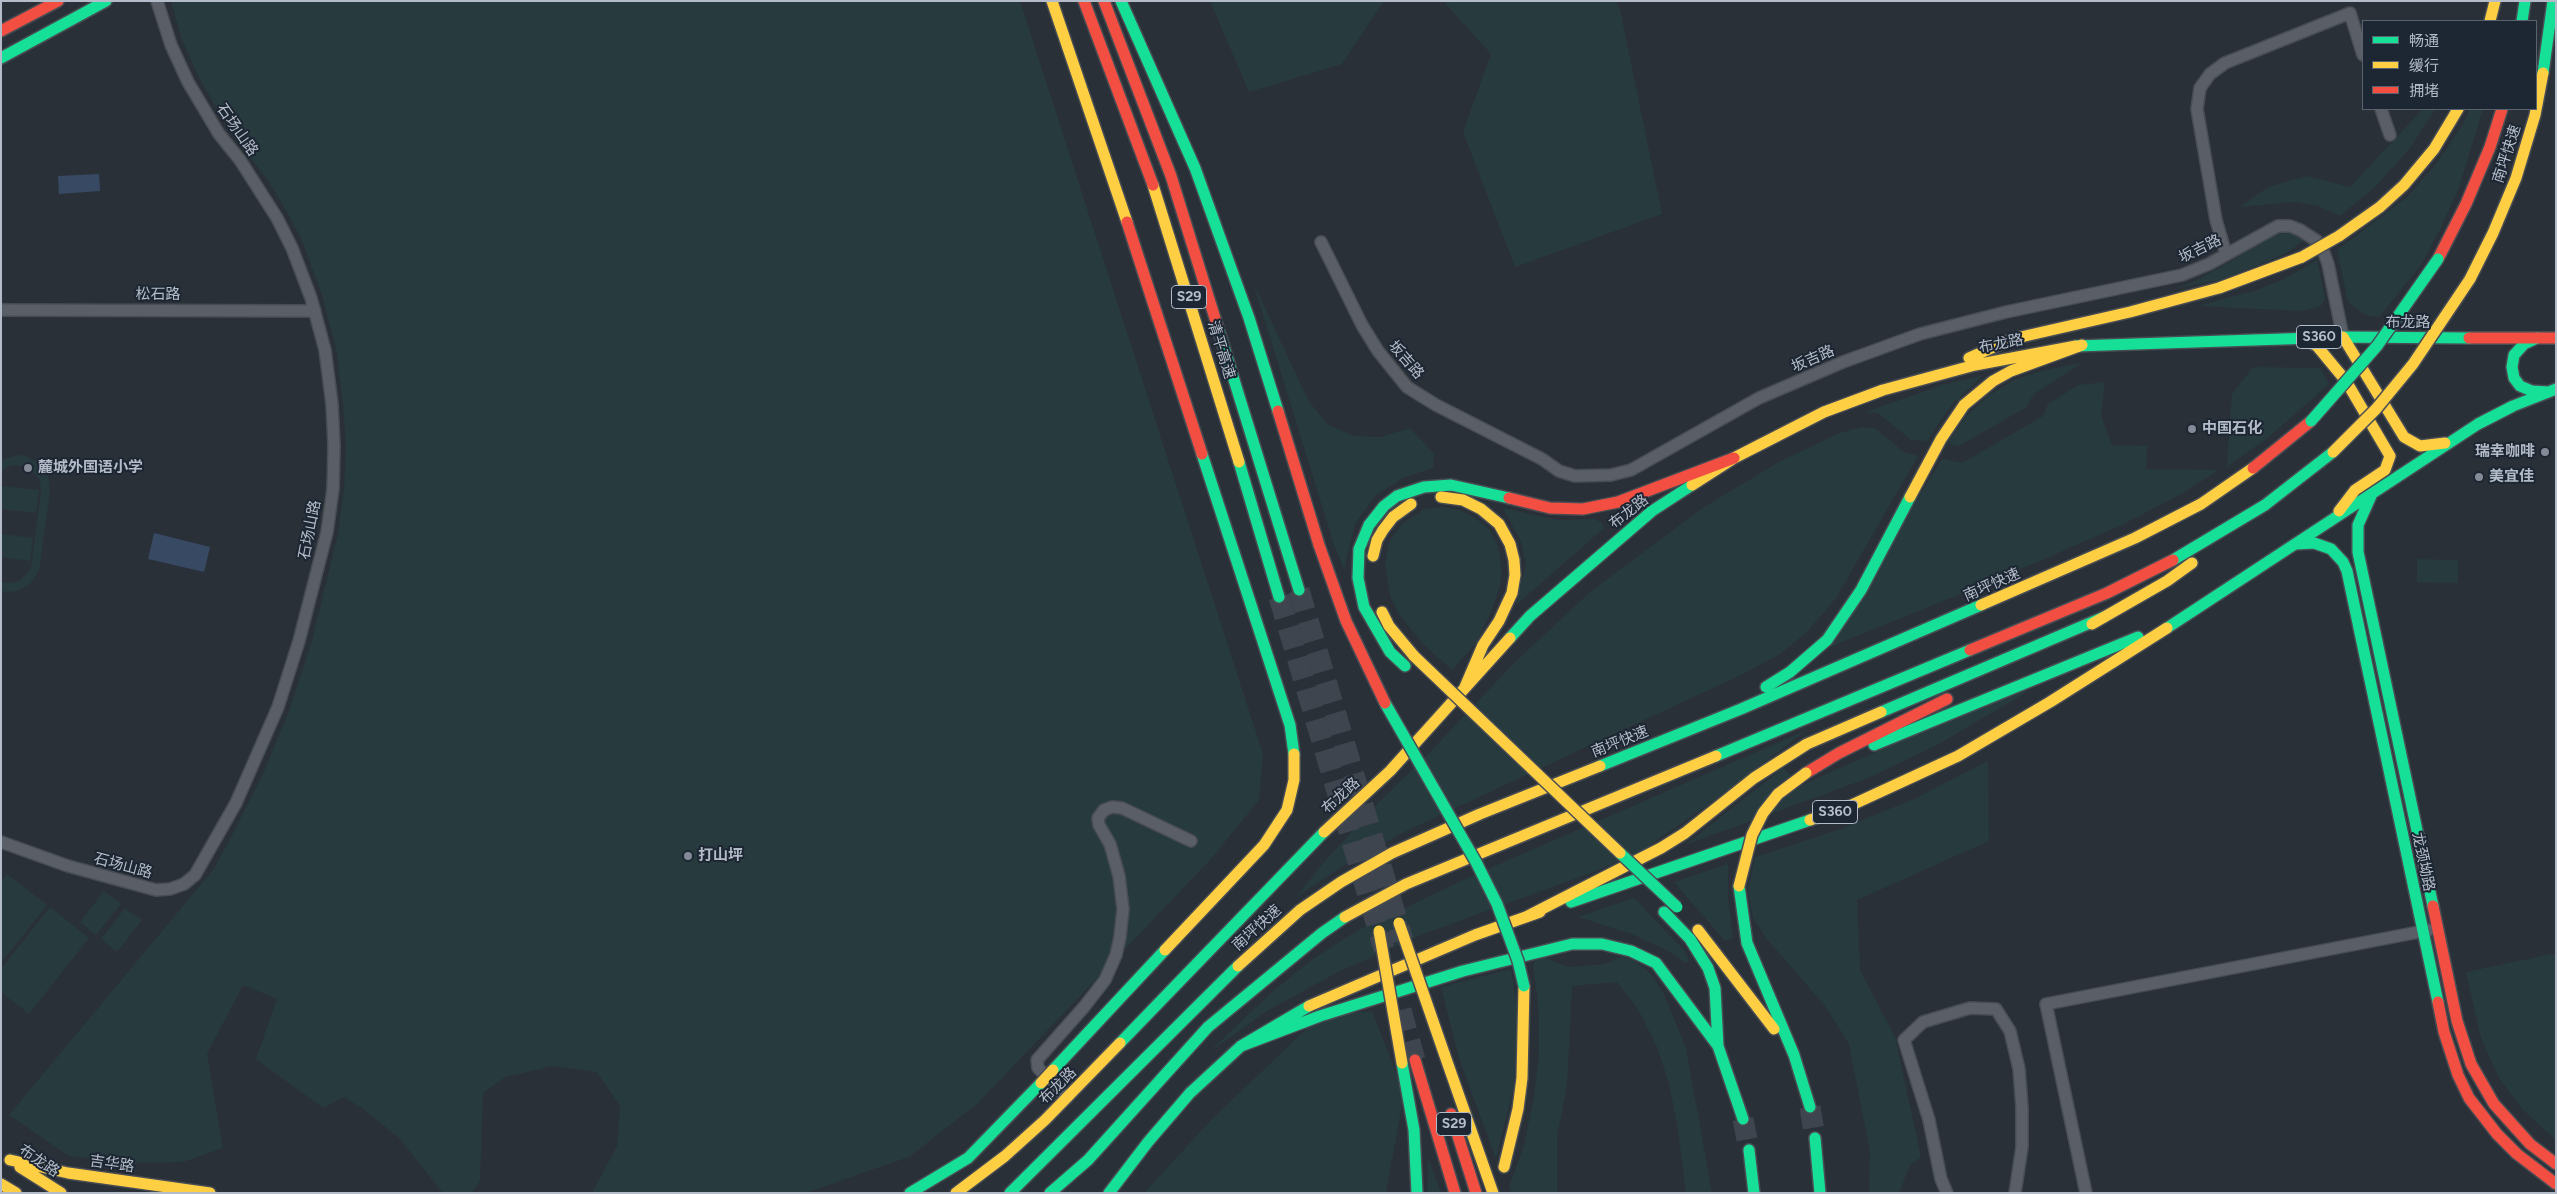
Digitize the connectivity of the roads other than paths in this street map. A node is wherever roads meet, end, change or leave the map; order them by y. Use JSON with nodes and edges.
{"nodes":[{"id":1,"x":58,"y":1,"type":"edge"},
{"id":2,"x":106,"y":1,"type":"edge"},
{"id":3,"x":157,"y":1,"type":"edge"},
{"id":4,"x":1052,"y":1,"type":"edge"},
{"id":5,"x":1084,"y":1,"type":"edge"},
{"id":6,"x":1104,"y":1,"type":"edge"},
{"id":7,"x":1121,"y":1,"type":"edge"},
{"id":8,"x":2494,"y":1,"type":"edge"},
{"id":9,"x":2526,"y":1,"type":"edge"},
{"id":10,"x":2553,"y":1,"type":"edge"},
{"id":11,"x":2490,"y":20,"type":"edge"},
{"id":12,"x":2522,"y":20,"type":"edge"},
{"id":13,"x":1,"y":31,"type":"edge"},
{"id":14,"x":2362,"y":52,"type":"edge"},
{"id":15,"x":1,"y":58,"type":"edge"},
{"id":16,"x":2537,"y":105,"type":"edge"},
{"id":17,"x":2381,"y":110,"type":"edge"},
{"id":18,"x":2457,"y":110,"type":"edge"},
{"id":19,"x":2502,"y":110,"type":"edge"},
{"id":20,"x":2536,"y":110,"type":"edge"},
{"id":21,"x":2390,"y":135,"type":"dead end"},
{"id":22,"x":1321,"y":242,"type":"dead end"},
{"id":23,"x":2226,"y":254,"type":"junction"},
{"id":24,"x":1,"y":310,"type":"edge"},
{"id":25,"x":315,"y":311,"type":"junction"},
{"id":26,"x":2344,"y":337,"type":"junction"},
{"id":27,"x":2301,"y":338,"type":"junction"},
{"id":28,"x":2537,"y":338,"type":"junction"},
{"id":29,"x":2556,"y":338,"type":"edge"},
{"id":30,"x":2082,"y":345,"type":"junction"},
{"id":31,"x":1930,"y":376,"type":"junction"},
{"id":32,"x":2346,"y":381,"type":"junction"},
{"id":33,"x":2552,"y":390,"type":"edge"},
{"id":34,"x":2452,"y":442,"type":"junction"},
{"id":35,"x":1734,"y":458,"type":"junction"},
{"id":36,"x":2371,"y":496,"type":"junction"},
{"id":37,"x":2265,"y":505,"type":"junction"},
{"id":38,"x":2329,"y":524,"type":"junction"},
{"id":39,"x":2296,"y":544,"type":"junction"},
{"id":40,"x":1372,"y":568,"type":"dead end"},
{"id":41,"x":2366,"y":587,"type":"junction"},
{"id":42,"x":1299,"y":590,"type":"tunnel mouth"},
{"id":43,"x":2351,"y":590,"type":"junction"},
{"id":44,"x":1278,"y":597,"type":"tunnel mouth"},
{"id":45,"x":1377,"y":604,"type":"dead end"},
{"id":46,"x":2191,"y":613,"type":"junction"},
{"id":47,"x":2104,"y":617,"type":"junction"},
{"id":48,"x":1409,"y":670,"type":"dead end"},
{"id":49,"x":1972,"y":686,"type":"dead end"},
{"id":50,"x":1466,"y":687,"type":"junction"},
{"id":51,"x":1954,"y":695,"type":"dead end"},
{"id":52,"x":1442,"y":701,"type":"dead end"},
{"id":53,"x":1456,"y":714,"type":"dead end"},
{"id":54,"x":1680,"y":734,"type":"junction"},
{"id":55,"x":1806,"y":773,"type":"junction"},
{"id":56,"x":1529,"y":783,"type":"dead end"},
{"id":57,"x":1544,"y":797,"type":"dead end"},
{"id":58,"x":1558,"y":810,"type":"dead end"},
{"id":59,"x":1,"y":842,"type":"edge"},
{"id":60,"x":1191,"y":842,"type":"dead end"},
{"id":61,"x":1644,"y":892,"type":"dead end"},
{"id":62,"x":1661,"y":909,"type":"dead end"},
{"id":63,"x":1526,"y":917,"type":"junction"},
{"id":64,"x":1399,"y":923,"type":"dead end"},
{"id":65,"x":2437,"y":929,"type":"junction"},
{"id":66,"x":1379,"y":930,"type":"dead end"},
{"id":67,"x":2422,"y":932,"type":"junction"},
{"id":68,"x":1241,"y":1046,"type":"junction"},
{"id":69,"x":1718,"y":1046,"type":"junction"},
{"id":70,"x":1439,"y":1054,"type":"junction"},
{"id":71,"x":1794,"y":1055,"type":"junction"},
{"id":72,"x":1415,"y":1060,"type":"tunnel mouth"},
{"id":73,"x":1441,"y":1082,"type":"dead end"},
{"id":74,"x":1067,"y":1098,"type":"junction"},
{"id":75,"x":1446,"y":1099,"type":"dead end"},
{"id":76,"x":1810,"y":1107,"type":"tunnel mouth"},
{"id":77,"x":1743,"y":1119,"type":"tunnel mouth"},
{"id":78,"x":1815,"y":1138,"type":"tunnel mouth"},
{"id":79,"x":1748,"y":1150,"type":"tunnel mouth"},
{"id":80,"x":6,"y":1157,"type":"edge"},
{"id":81,"x":2556,"y":1164,"type":"edge"},
{"id":82,"x":1504,"y":1167,"type":"dead end"},
{"id":83,"x":1,"y":1184,"type":"edge"},
{"id":84,"x":2556,"y":1184,"type":"edge"},
{"id":85,"x":16,"y":1193,"type":"edge"},
{"id":86,"x":61,"y":1193,"type":"edge"},
{"id":87,"x":210,"y":1193,"type":"edge"},
{"id":88,"x":910,"y":1193,"type":"edge"},
{"id":89,"x":956,"y":1193,"type":"edge"},
{"id":90,"x":1010,"y":1193,"type":"edge"},
{"id":91,"x":1050,"y":1193,"type":"edge"},
{"id":92,"x":1110,"y":1193,"type":"edge"},
{"id":93,"x":1417,"y":1193,"type":"edge"},
{"id":94,"x":1455,"y":1193,"type":"edge"},
{"id":95,"x":1476,"y":1193,"type":"edge"},
{"id":96,"x":1493,"y":1193,"type":"edge"},
{"id":97,"x":1754,"y":1193,"type":"edge"},
{"id":98,"x":1820,"y":1193,"type":"edge"},
{"id":99,"x":1947,"y":1193,"type":"edge"},
{"id":100,"x":2014,"y":1193,"type":"edge"},
{"id":101,"x":2086,"y":1193,"type":"edge"}],
"edges":[{"from":1,"to":13,"type":"main road"},
{"from":2,"to":15,"type":"main road"},
{"from":3,"to":25,"type":"street","name":"石场山路"},
{"from":4,"to":88,"type":"main road","bridge":true},
{"from":5,"to":44,"type":"main road","name":"清平高速","number":"S29"},
{"from":6,"to":42,"type":"main road","name":"清平高速","number":"S29"},
{"from":7,"to":82,"type":"main road","bridge":true},
{"from":8,"to":11,"type":"main road"},
{"from":9,"to":12,"type":"main road"},
{"from":10,"to":16,"type":"main road","name":"南坪快速","bridge":true},
{"from":14,"to":23,"type":"street"},
{"from":17,"to":21,"type":"street"},
{"from":18,"to":31,"type":"main road","bridge":true},
{"from":19,"to":54,"type":"main road","name":"南坪快速","bridge":true},
{"from":20,"to":37,"type":"main road","name":"南坪快速","bridge":true},
{"from":22,"to":23,"type":"street","name":"坂吉路"},
{"from":23,"to":26,"type":"street","name":"坂吉路"},
{"from":24,"to":25,"type":"street","name":"松石路"},
{"from":25,"to":59,"type":"street","name":"石场山路"},
{"from":26,"to":27,"type":"main road","name":"布龙路","number":"S360"},
{"from":26,"to":28,"type":"main road","name":"布龙路","number":"S360"},
{"from":26,"to":32,"type":"main road"},
{"from":26,"to":34,"type":"main road"},
{"from":27,"to":30,"type":"main road","name":"布龙路","number":"S360"},
{"from":27,"to":32,"type":"main road"},
{"from":28,"to":29,"type":"main road","name":"布龙路","number":"S360"},
{"from":28,"to":33,"type":"main road"},
{"from":30,"to":31,"type":"main road","name":"布龙路","number":"S360"},
{"from":30,"to":54,"type":"main road"},
{"from":31,"to":35,"type":"main road","name":"布龙路","number":"S360"},
{"from":32,"to":38,"type":"main road"},
{"from":33,"to":34,"type":"main road","number":"S360"},
{"from":34,"to":36,"type":"main road","number":"S360"},
{"from":35,"to":48,"type":"main road"},
{"from":35,"to":50,"type":"main road","name":"布龙路","number":"S360"},
{"from":36,"to":38,"type":"main road","number":"S360"},
{"from":36,"to":41,"type":"main road","name":"龙颈坳路"},
{"from":37,"to":47,"type":"main road"},
{"from":37,"to":91,"type":"main road"},
{"from":38,"to":39,"type":"main road","number":"S360"},
{"from":39,"to":43,"type":"main road","name":"龙颈坳路"},
{"from":39,"to":46,"type":"main road","number":"S360"},
{"from":40,"to":50,"type":"main road"},
{"from":41,"to":43,"type":"main road"},
{"from":41,"to":65,"type":"main road","name":"龙颈坳路"},
{"from":43,"to":67,"type":"main road","name":"龙颈坳路"},
{"from":45,"to":71,"type":"main road","bridge":true},
{"from":46,"to":55,"type":"main road"},
{"from":46,"to":63,"type":"main road","number":"S360"},
{"from":47,"to":49,"type":"main road"},
{"from":47,"to":63,"type":"main road"},
{"from":50,"to":74,"type":"main road","name":"布龙路","number":"S360"},
{"from":51,"to":55,"type":"main road"},
{"from":52,"to":53,"type":"main road"},
{"from":54,"to":90,"type":"main road","name":"南坪快速"},
{"from":55,"to":71,"type":"main road","bridge":true},
{"from":56,"to":57,"type":"main road"},
{"from":58,"to":61,"type":"main road"},
{"from":60,"to":74,"type":"street"},
{"from":62,"to":69,"type":"main road"},
{"from":63,"to":68,"type":"main road","number":"S360"},
{"from":64,"to":70,"type":"main road","bridge":true},
{"from":65,"to":67,"type":"street"},
{"from":65,"to":81,"type":"main road","name":"龙颈坳路"},
{"from":66,"to":93,"type":"main road","bridge":true},
{"from":67,"to":84,"type":"main road","name":"龙颈坳路"},
{"from":67,"to":101,"type":"street"},
{"from":68,"to":69,"type":"main road"},
{"from":68,"to":92,"type":"main road","number":"S360"},
{"from":69,"to":77,"type":"main road"},
{"from":70,"to":73,"type":"main road"},
{"from":70,"to":96,"type":"main road"},
{"from":71,"to":76,"type":"main road"},
{"from":72,"to":94,"type":"main road","number":"S29"},
{"from":74,"to":89,"type":"main road","name":"布龙路","number":"S360"},
{"from":75,"to":95,"type":"main road","number":"S29"},
{"from":78,"to":98,"type":"main road"},
{"from":79,"to":97,"type":"main road"},
{"from":80,"to":86,"type":"main road","name":"布龙路"},
{"from":80,"to":87,"type":"main road","name":"吉华路"},
{"from":83,"to":85,"type":"main road"},
{"from":99,"to":100,"type":"street"}]}
